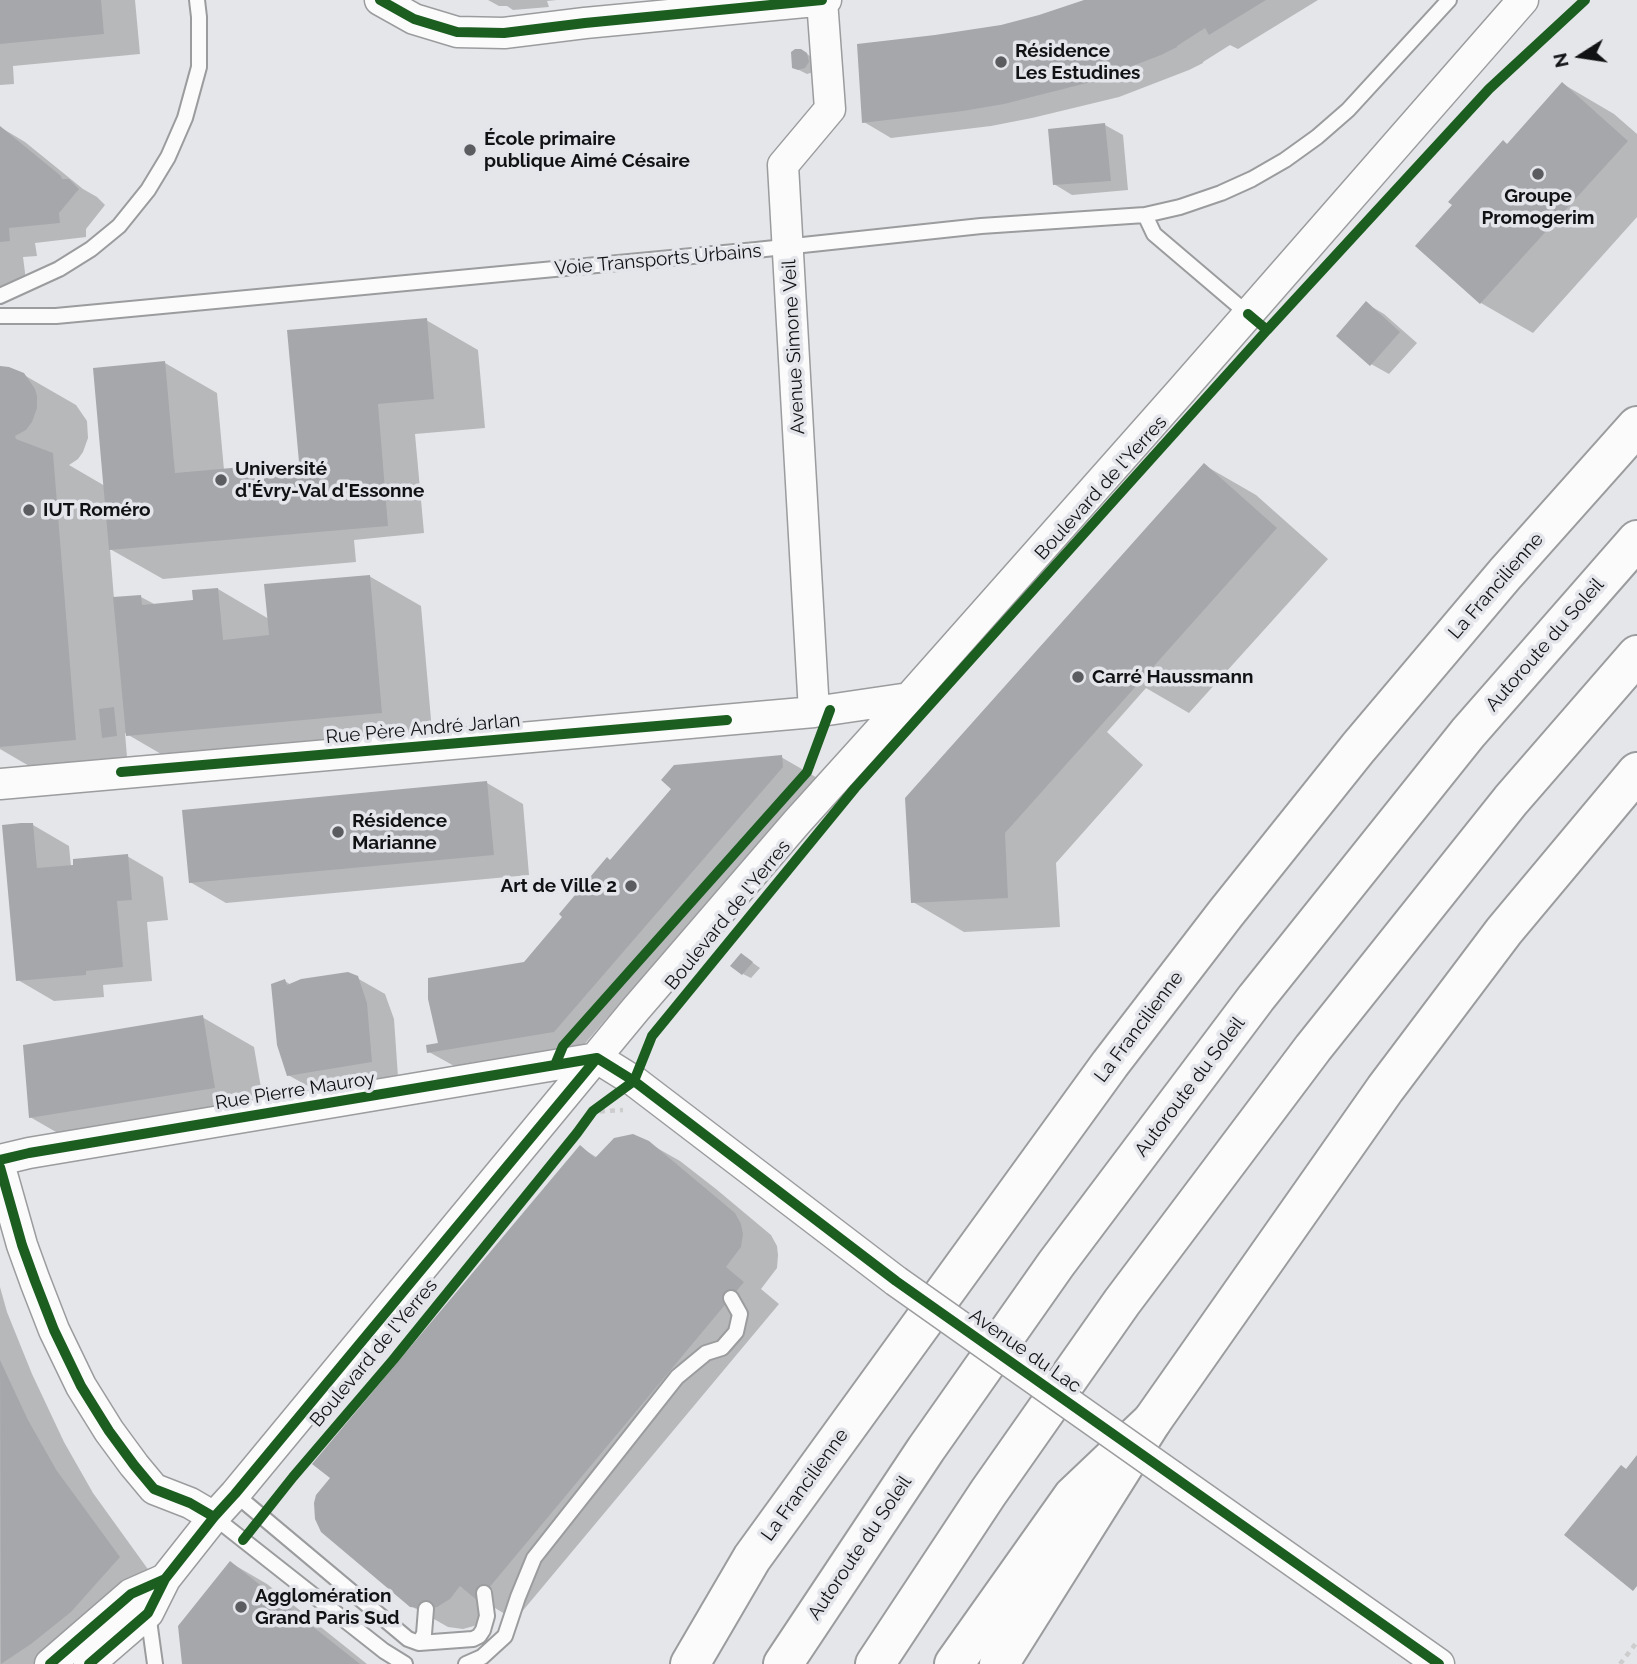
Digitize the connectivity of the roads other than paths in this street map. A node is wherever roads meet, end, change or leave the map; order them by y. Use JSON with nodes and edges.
{"nodes":[{"id":1,"x":197,"y":0,"type":"edge"},
{"id":2,"x":380,"y":0,"type":"edge"},
{"id":3,"x":823,"y":0,"type":"edge"},
{"id":4,"x":1448,"y":0,"type":"edge"},
{"id":5,"x":1523,"y":0,"type":"edge"},
{"id":6,"x":584,"y":12,"type":"edge"},
{"id":7,"x":1145,"y":215,"type":"junction"},
{"id":8,"x":788,"y":247,"type":"junction"},
{"id":9,"x":0,"y":296,"type":"edge"},
{"id":10,"x":1248,"y":314,"type":"junction"},
{"id":11,"x":0,"y":316,"type":"edge"},
{"id":12,"x":1637,"y":426,"type":"edge"},
{"id":13,"x":1637,"y":540,"type":"edge"},
{"id":14,"x":1637,"y":655,"type":"edge"},
{"id":15,"x":909,"y":698,"type":"junction"},
{"id":16,"x":814,"y":712,"type":"junction"},
{"id":17,"x":1637,"y":772,"type":"edge"},
{"id":18,"x":0,"y":784,"type":"edge"},
{"id":19,"x":597,"y":1058,"type":"junction"},
{"id":20,"x":0,"y":1160,"type":"edge"},
{"id":21,"x":0,"y":1167,"type":"edge"},
{"id":22,"x":731,"y":1298,"type":"dead end"},
{"id":23,"x":1152,"y":1421,"type":"junction"},
{"id":24,"x":235,"y":1494,"type":"junction"},
{"id":25,"x":214,"y":1517,"type":"junction"},
{"id":26,"x":751,"y":1558,"type":"junction"},
{"id":27,"x":165,"y":1579,"type":"junction"},
{"id":28,"x":484,"y":1593,"type":"dead end"},
{"id":29,"x":426,"y":1609,"type":"dead end"},
{"id":30,"x":148,"y":1613,"type":"junction"},
{"id":31,"x":419,"y":1643,"type":"junction"},
{"id":32,"x":50,"y":1664,"type":"edge"},
{"id":33,"x":89,"y":1664,"type":"edge"},
{"id":34,"x":155,"y":1664,"type":"edge"},
{"id":35,"x":405,"y":1664,"type":"edge"},
{"id":36,"x":466,"y":1664,"type":"edge"},
{"id":37,"x":670,"y":1664,"type":"edge"},
{"id":38,"x":690,"y":1664,"type":"edge"},
{"id":39,"x":783,"y":1664,"type":"edge"},
{"id":40,"x":875,"y":1664,"type":"edge"},
{"id":41,"x":954,"y":1664,"type":"edge"},
{"id":42,"x":999,"y":1664,"type":"edge"},
{"id":43,"x":1439,"y":1664,"type":"edge"}],
"edges":[{"from":1,"to":9,"type":"lane"},
{"from":2,"to":6,"type":"street"},
{"from":3,"to":6,"type":"street"},
{"from":3,"to":8,"type":"street","name":"Avenue Simone Veil"},
{"from":4,"to":7,"type":"lane","name":"Voie Transports Urbains"},
{"from":5,"to":10,"type":"street","name":"Boulevard de l'Yerres"},
{"from":7,"to":8,"type":"lane","name":"Voie Transports Urbains"},
{"from":7,"to":10,"type":"lane"},
{"from":8,"to":11,"type":"lane","name":"Voie Transports Urbains"},
{"from":8,"to":16,"type":"street","name":"Avenue Simone Veil"},
{"from":10,"to":15,"type":"street","name":"Boulevard de l'Yerres"},
{"from":12,"to":26,"type":"highway","name":"La Francilienne"},
{"from":13,"to":39,"type":"highway","name":"Autoroute du Soleil"},
{"from":14,"to":40,"type":"highway"},
{"from":15,"to":16,"type":"street","name":"Rue Père André Jarlan"},
{"from":15,"to":19,"type":"street","name":"Boulevard de l'Yerres"},
{"from":16,"to":18,"type":"street","name":"Rue Père André Jarlan"},
{"from":17,"to":23,"type":"highway"},
{"from":19,"to":20,"type":"street","name":"Rue Pierre Mauroy"},
{"from":19,"to":24,"type":"street","name":"Boulevard de l'Yerres"},
{"from":19,"to":43,"type":"street","name":"Avenue du Lac","bridge":true},
{"from":21,"to":25,"type":"street"},
{"from":22,"to":36,"type":"lane"},
{"from":23,"to":41,"type":"highway"},
{"from":23,"to":42,"type":"highway"},
{"from":24,"to":25,"type":"street","name":"Boulevard de l'Yerres"},
{"from":24,"to":31,"type":"lane"},
{"from":25,"to":27,"type":"street","name":"Boulevard de l'Yerres"},
{"from":25,"to":35,"type":"lane"},
{"from":26,"to":37,"type":"highway"},
{"from":26,"to":38,"type":"highway","name":"La Francilienne"},
{"from":27,"to":30,"type":"street","name":"Boulevard de l'Yerres"},
{"from":27,"to":32,"type":"street","name":"Boulevard de l'Yerres"},
{"from":28,"to":31,"type":"lane"},
{"from":29,"to":31,"type":"lane"},
{"from":30,"to":33,"type":"street","name":"Boulevard de l'Yerres"},
{"from":30,"to":34,"type":"lane"}]}
